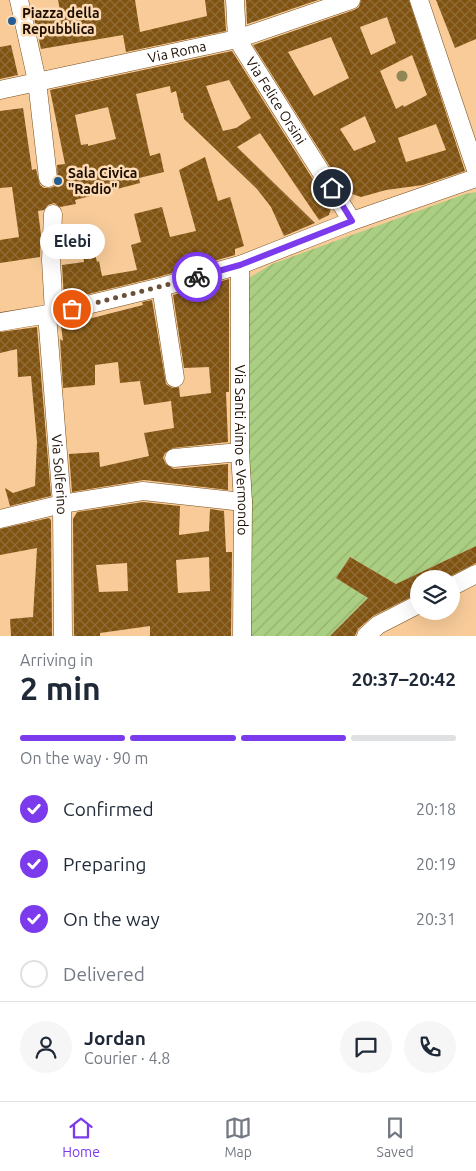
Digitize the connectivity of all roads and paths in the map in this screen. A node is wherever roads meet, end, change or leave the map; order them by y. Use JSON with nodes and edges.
{"nodes":[{"id":1,"x":20,"y":0,"type":"edge"},
{"id":2,"x":236,"y":0,"type":"edge"},
{"id":3,"x":351,"y":0,"type":"edge"},
{"id":4,"x":419,"y":0,"type":"edge"},
{"id":5,"x":237,"y":39,"type":"junction"},
{"id":6,"x":37,"y":81,"type":"junction"},
{"id":7,"x":0,"y":90,"type":"edge"},
{"id":8,"x":476,"y":170,"type":"edge"},
{"id":9,"x":48,"y":178,"type":"dead end"},
{"id":10,"x":476,"y":178,"type":"edge"},
{"id":11,"x":53,"y":214,"type":"dead end"},
{"id":12,"x":352,"y":221,"type":"junction"},
{"id":13,"x":240,"y":265,"type":"junction"},
{"id":14,"x":161,"y":287,"type":"junction"},
{"id":15,"x":51,"y":314,"type":"junction"},
{"id":16,"x":0,"y":322,"type":"edge"},
{"id":17,"x":175,"y":378,"type":"dead end"},
{"id":18,"x":240,"y":452,"type":"junction"},
{"id":19,"x":174,"y":458,"type":"dead end"},
{"id":20,"x":243,"y":502,"type":"junction"},
{"id":21,"x":62,"y":504,"type":"junction"},
{"id":22,"x":0,"y":519,"type":"edge"},
{"id":23,"x":476,"y":574,"type":"edge"},
{"id":24,"x":460,"y":582,"type":"edge"},
{"id":25,"x":410,"y":609,"type":"edge"},
{"id":26,"x":63,"y":636,"type":"edge"},
{"id":27,"x":242,"y":636,"type":"edge"},
{"id":28,"x":366,"y":636,"type":"edge"}],
"edges":[{"from":1,"to":6,"type":"street"},
{"from":2,"to":5,"type":"street"},
{"from":3,"to":5,"type":"street","name":"Via Roma"},
{"from":4,"to":8,"type":"street"},
{"from":5,"to":6,"type":"street","name":"Via Roma"},
{"from":5,"to":12,"type":"street","name":"Via Felice Orsini"},
{"from":6,"to":7,"type":"street","name":"Via Roma"},
{"from":6,"to":9,"type":"street"},
{"from":10,"to":12,"type":"street"},
{"from":11,"to":15,"type":"street","name":"Via Solferino"},
{"from":12,"to":13,"type":"street"},
{"from":13,"to":14,"type":"street"},
{"from":13,"to":18,"type":"street","name":"Via Santi Aimo e Vermondo"},
{"from":14,"to":15,"type":"street"},
{"from":14,"to":17,"type":"street"},
{"from":15,"to":16,"type":"street"},
{"from":15,"to":21,"type":"street","name":"Via Solferino"},
{"from":18,"to":19,"type":"street"},
{"from":18,"to":20,"type":"street","name":"Via Santi Aimo e Vermondo"},
{"from":20,"to":21,"type":"street"},
{"from":20,"to":27,"type":"street","name":"Via Santi Aimo e Vermondo"},
{"from":21,"to":22,"type":"street"},
{"from":21,"to":26,"type":"street","name":"Via Solferino"},
{"from":23,"to":24,"type":"street"},
{"from":25,"to":28,"type":"street"}]}
